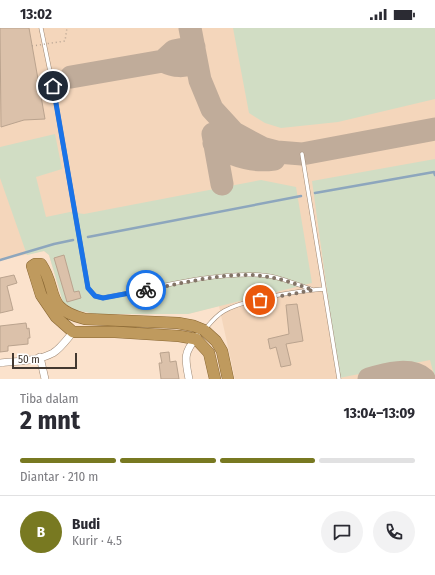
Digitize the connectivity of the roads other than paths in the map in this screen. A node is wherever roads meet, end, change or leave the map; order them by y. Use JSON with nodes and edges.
{"nodes":[{"id":1,"x":41,"y":28,"type":"edge"},
{"id":2,"x":302,"y":154,"type":"dead end"},
{"id":3,"x":323,"y":289,"type":"junction"},
{"id":4,"x":313,"y":290,"type":"junction"},
{"id":5,"x":114,"y":320,"type":"junction"},
{"id":6,"x":204,"y":330,"type":"junction"},
{"id":7,"x":72,"y":332,"type":"junction"},
{"id":8,"x":115,"y":332,"type":"junction"},
{"id":9,"x":196,"y":339,"type":"junction"},
{"id":10,"x":40,"y":357,"type":"junction"},
{"id":11,"x":0,"y":363,"type":"edge"},
{"id":12,"x":45,"y":379,"type":"edge"},
{"id":13,"x":189,"y":379,"type":"edge"},
{"id":14,"x":215,"y":379,"type":"edge"},
{"id":15,"x":228,"y":379,"type":"edge"},
{"id":16,"x":339,"y":379,"type":"edge"}],
"edges":[{"from":1,"to":4,"type":"lane"},
{"from":2,"to":3,"type":"lane"},
{"from":3,"to":4,"type":"lane"},
{"from":3,"to":16,"type":"lane"},
{"from":4,"to":6,"type":"lane"},
{"from":5,"to":6,"type":"highway"},
{"from":5,"to":7,"type":"highway"},
{"from":5,"to":8,"type":"highway"},
{"from":6,"to":9,"type":"street"},
{"from":6,"to":15,"type":"highway"},
{"from":7,"to":8,"type":"highway"},
{"from":7,"to":10,"type":"street"},
{"from":8,"to":9,"type":"highway"},
{"from":9,"to":13,"type":"street"},
{"from":9,"to":14,"type":"highway"},
{"from":10,"to":11,"type":"street"},
{"from":10,"to":12,"type":"street"}]}
